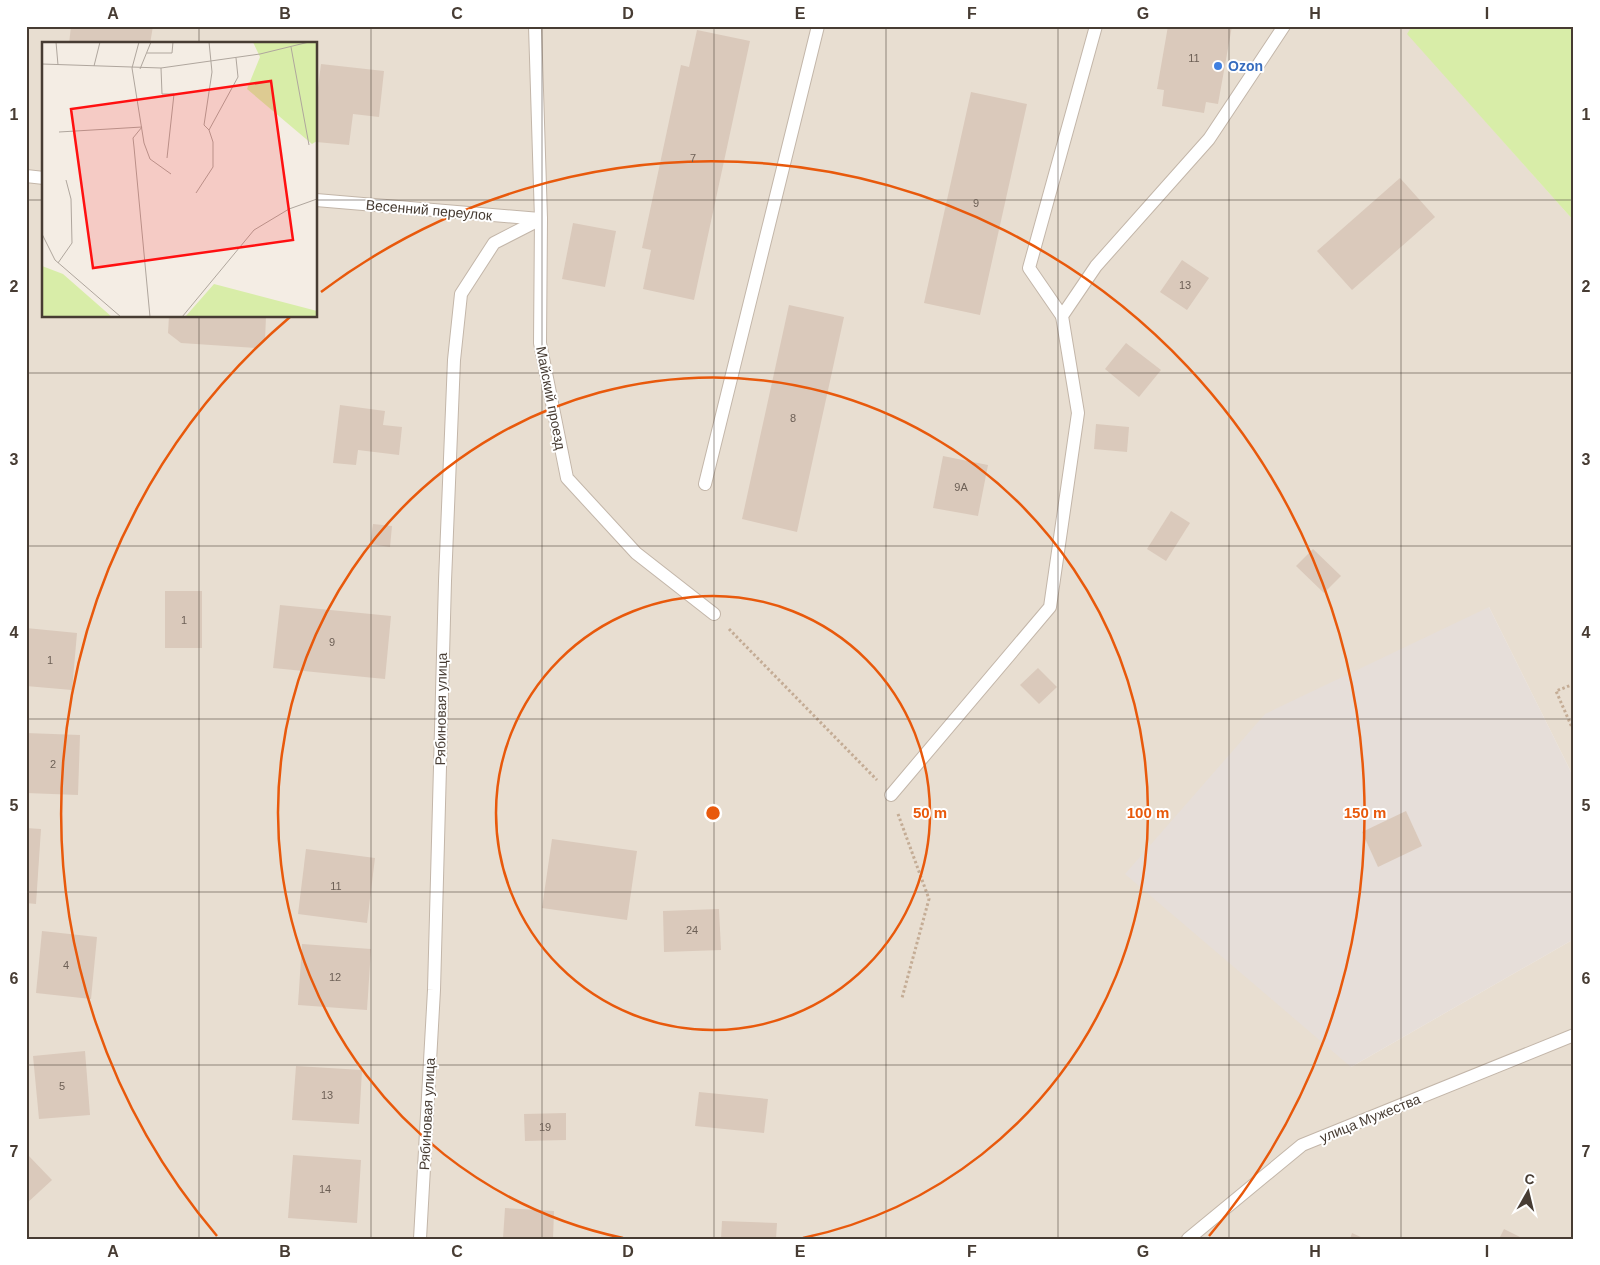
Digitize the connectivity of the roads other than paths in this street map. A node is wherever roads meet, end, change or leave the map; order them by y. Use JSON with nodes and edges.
{"nodes":[{"id":1,"x":535,"y":26,"type":"edge"},
{"id":2,"x":818,"y":26,"type":"edge"},
{"id":3,"x":1096,"y":26,"type":"edge"},
{"id":4,"x":1284,"y":26,"type":"edge"},
{"id":5,"x":26,"y":176,"type":"edge"},
{"id":6,"x":42,"y":178,"type":"edge"},
{"id":7,"x":318,"y":200,"type":"edge"},
{"id":8,"x":541,"y":219,"type":"junction"},
{"id":9,"x":1062,"y":316,"type":"junction"},
{"id":10,"x":705,"y":484,"type":"dead end"},
{"id":11,"x":714,"y":614,"type":"road end"},
{"id":12,"x":891,"y":795,"type":"road end"},
{"id":13,"x":1574,"y":1035,"type":"edge"},
{"id":14,"x":420,"y":1239,"type":"edge"},
{"id":15,"x":1188,"y":1239,"type":"edge"}],
"edges":[{"from":1,"to":8,"type":"lane","name":"Майский проезд"},
{"from":2,"to":10,"type":"lane"},
{"from":3,"to":9,"type":"lane"},
{"from":4,"to":9,"type":"lane"},
{"from":5,"to":6,"type":"lane"},
{"from":7,"to":8,"type":"lane","name":"Весенний переулок"},
{"from":8,"to":11,"type":"lane","name":"Майский проезд"},
{"from":8,"to":14,"type":"lane","name":"Рябиновая улица"},
{"from":9,"to":12,"type":"lane"},
{"from":13,"to":15,"type":"lane","name":"улица Мужества"}]}
